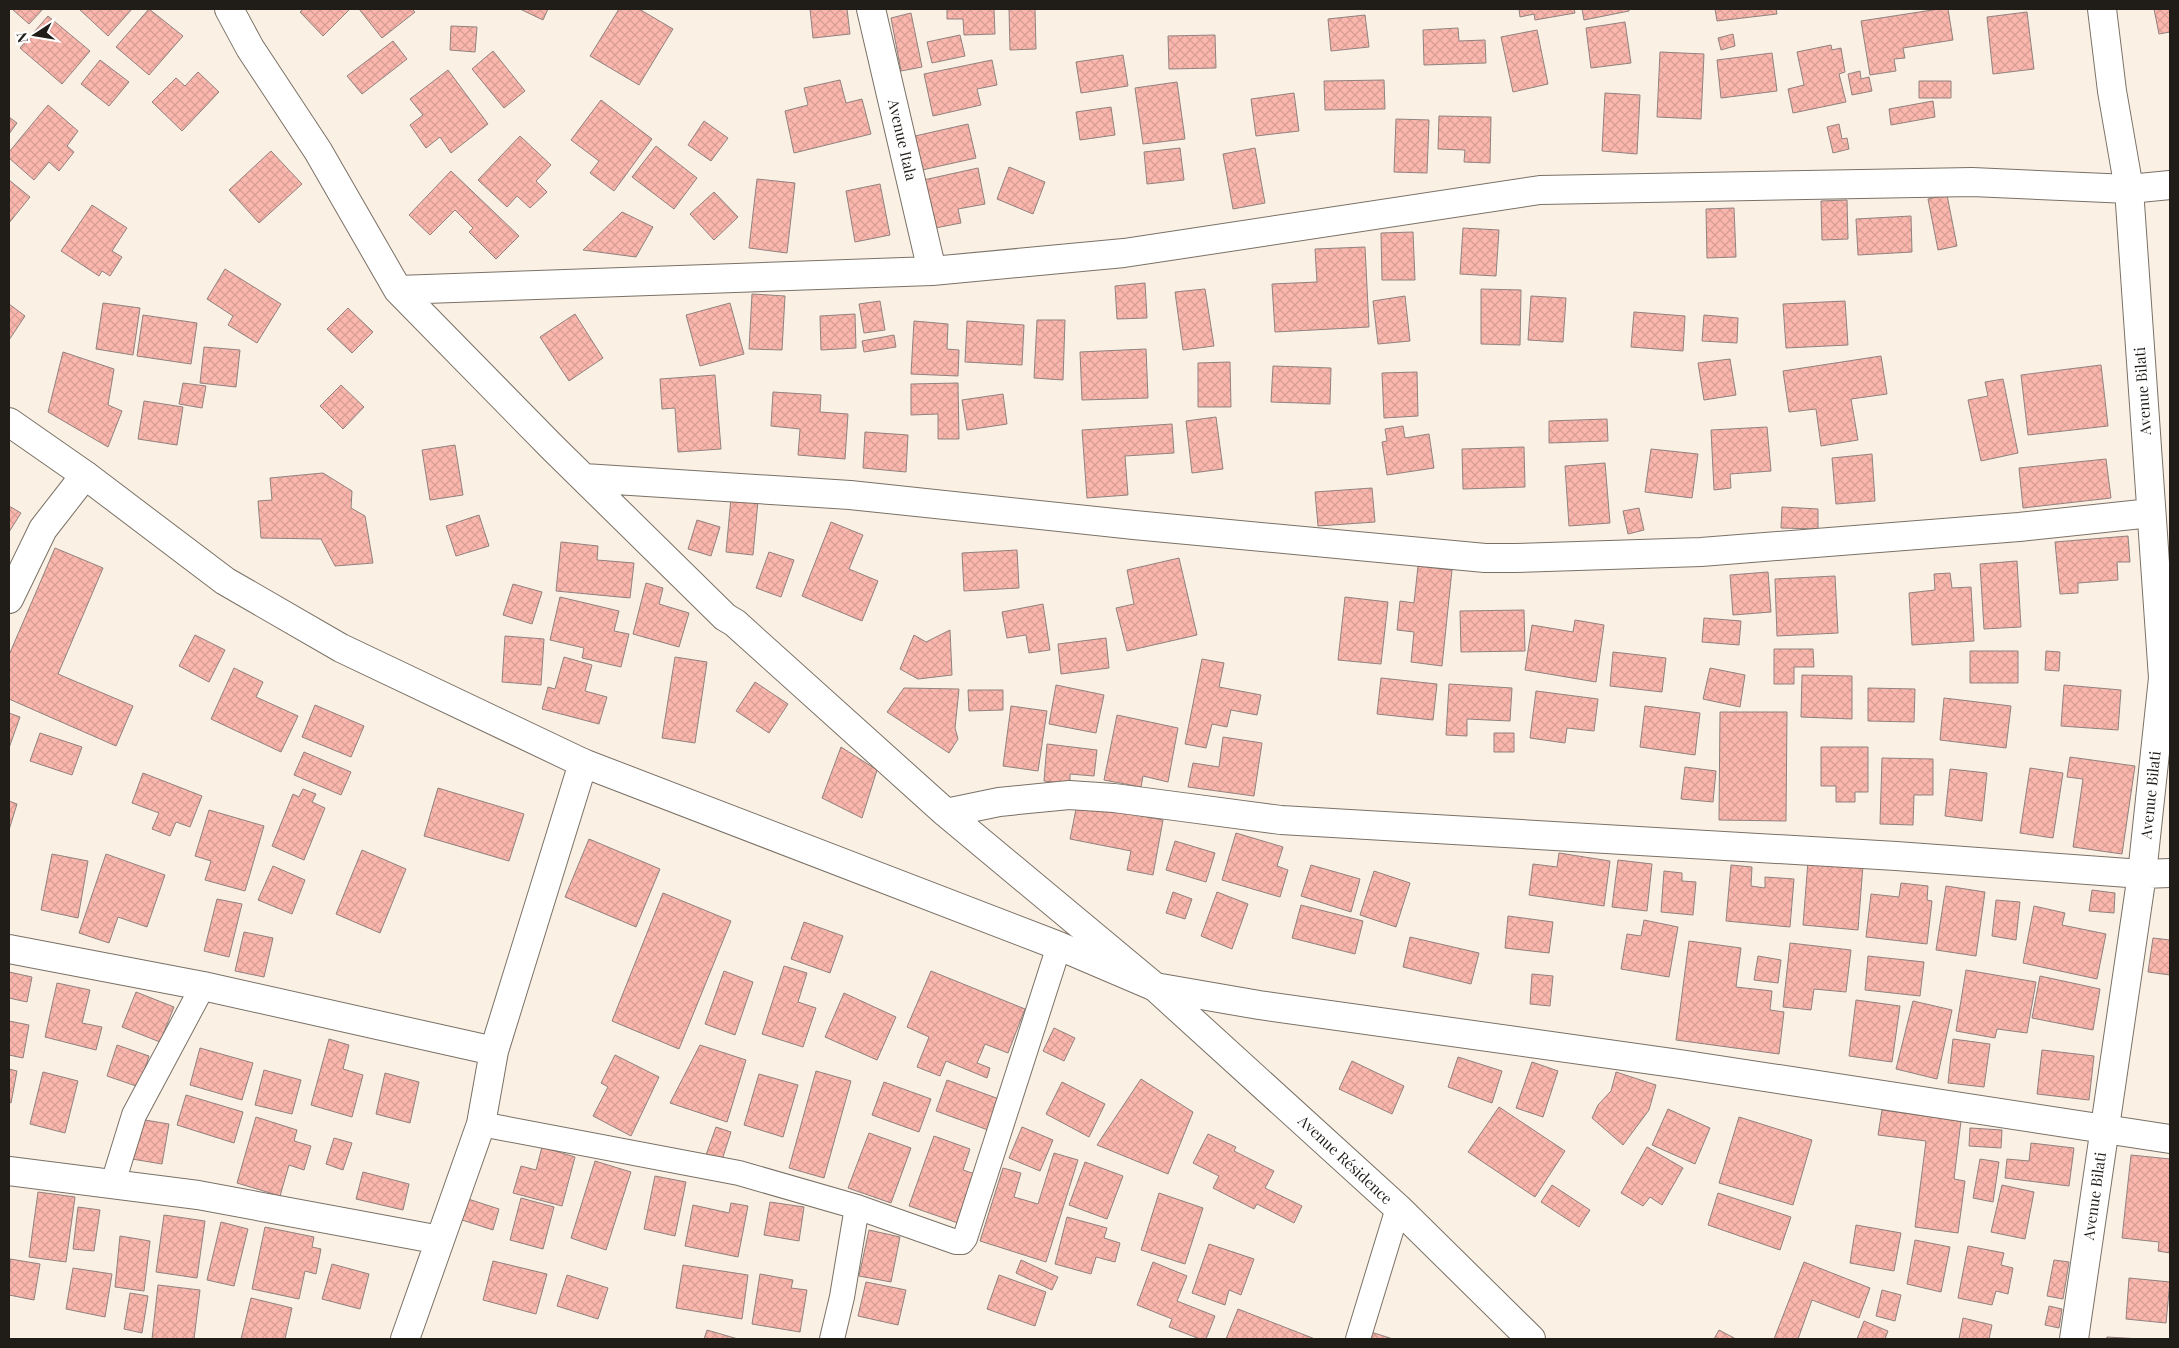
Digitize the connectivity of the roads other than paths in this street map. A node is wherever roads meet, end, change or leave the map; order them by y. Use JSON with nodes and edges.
{"nodes":[{"id":1,"x":229,"y":9,"type":"edge"},
{"id":2,"x":871,"y":9,"type":"edge"},
{"id":3,"x":2102,"y":9,"type":"edge"},
{"id":4,"x":2170,"y":185,"type":"edge"},
{"id":5,"x":2129,"y":189,"type":"junction"},
{"id":6,"x":932,"y":271,"type":"junction"},
{"id":7,"x":398,"y":290,"type":"junction"},
{"id":8,"x":9,"y":422,"type":"edge"},
{"id":9,"x":86,"y":475,"type":"junction"},
{"id":10,"x":584,"y":478,"type":"junction"},
{"id":11,"x":2151,"y":512,"type":"junction"},
{"id":12,"x":9,"y":599,"type":"edge"},
{"id":13,"x":2164,"y":609,"type":"edge"},
{"id":14,"x":583,"y":763,"type":"junction"},
{"id":15,"x":946,"y":813,"type":"junction"},
{"id":16,"x":2170,"y":873,"type":"edge"},
{"id":17,"x":2142,"y":874,"type":"junction"},
{"id":18,"x":1059,"y":946,"type":"junction"},
{"id":19,"x":9,"y":949,"type":"edge"},
{"id":20,"x":203,"y":986,"type":"junction"},
{"id":21,"x":1155,"y":987,"type":"junction"},
{"id":22,"x":494,"y":1051,"type":"junction"},
{"id":23,"x":481,"y":1124,"type":"junction"},
{"id":24,"x":2105,"y":1131,"type":"junction"},
{"id":25,"x":2170,"y":1139,"type":"edge"},
{"id":26,"x":9,"y":1172,"type":"edge"},
{"id":27,"x":112,"y":1183,"type":"junction"},
{"id":28,"x":857,"y":1207,"type":"junction"},
{"id":29,"x":1398,"y":1208,"type":"junction"},
{"id":30,"x":440,"y":1240,"type":"junction"},
{"id":31,"x":405,"y":1339,"type":"edge"},
{"id":32,"x":832,"y":1339,"type":"edge"},
{"id":33,"x":1358,"y":1339,"type":"edge"},
{"id":34,"x":1531,"y":1339,"type":"edge"},
{"id":35,"x":2074,"y":1339,"type":"edge"}],
"edges":[{"from":1,"to":7,"type":"street","name":"Avenue Résidence"},
{"from":2,"to":6,"type":"street","name":"Avenue Itala"},
{"from":3,"to":5,"type":"street","name":"Avenue Bilati"},
{"from":4,"to":5,"type":"street"},
{"from":5,"to":6,"type":"street"},
{"from":5,"to":11,"type":"street","name":"Avenue Bilati"},
{"from":6,"to":7,"type":"street"},
{"from":7,"to":10,"type":"street","name":"Avenue Résidence"},
{"from":8,"to":9,"type":"street"},
{"from":9,"to":12,"type":"street"},
{"from":9,"to":14,"type":"street"},
{"from":10,"to":11,"type":"street"},
{"from":10,"to":15,"type":"street","name":"Avenue Résidence"},
{"from":11,"to":13,"type":"street","name":"Avenue Bilati"},
{"from":13,"to":17,"type":"street","name":"Avenue Bilati"},
{"from":14,"to":18,"type":"street"},
{"from":14,"to":22,"type":"street"},
{"from":15,"to":17,"type":"street"},
{"from":15,"to":21,"type":"street","name":"Avenue Résidence"},
{"from":16,"to":17,"type":"street"},
{"from":17,"to":24,"type":"street","name":"Avenue Bilati"},
{"from":18,"to":21,"type":"street"},
{"from":18,"to":28,"type":"lane"},
{"from":19,"to":20,"type":"street"},
{"from":20,"to":22,"type":"street"},
{"from":20,"to":27,"type":"lane"},
{"from":21,"to":24,"type":"street"},
{"from":21,"to":29,"type":"street","name":"Avenue Résidence"},
{"from":22,"to":23,"type":"street"},
{"from":23,"to":28,"type":"lane"},
{"from":23,"to":30,"type":"street"},
{"from":24,"to":25,"type":"street"},
{"from":24,"to":35,"type":"street","name":"Avenue Bilati"},
{"from":26,"to":27,"type":"street"},
{"from":27,"to":30,"type":"street"},
{"from":28,"to":32,"type":"lane"},
{"from":29,"to":33,"type":"lane"},
{"from":29,"to":34,"type":"street","name":"Avenue Résidence"},
{"from":30,"to":31,"type":"street"}]}
